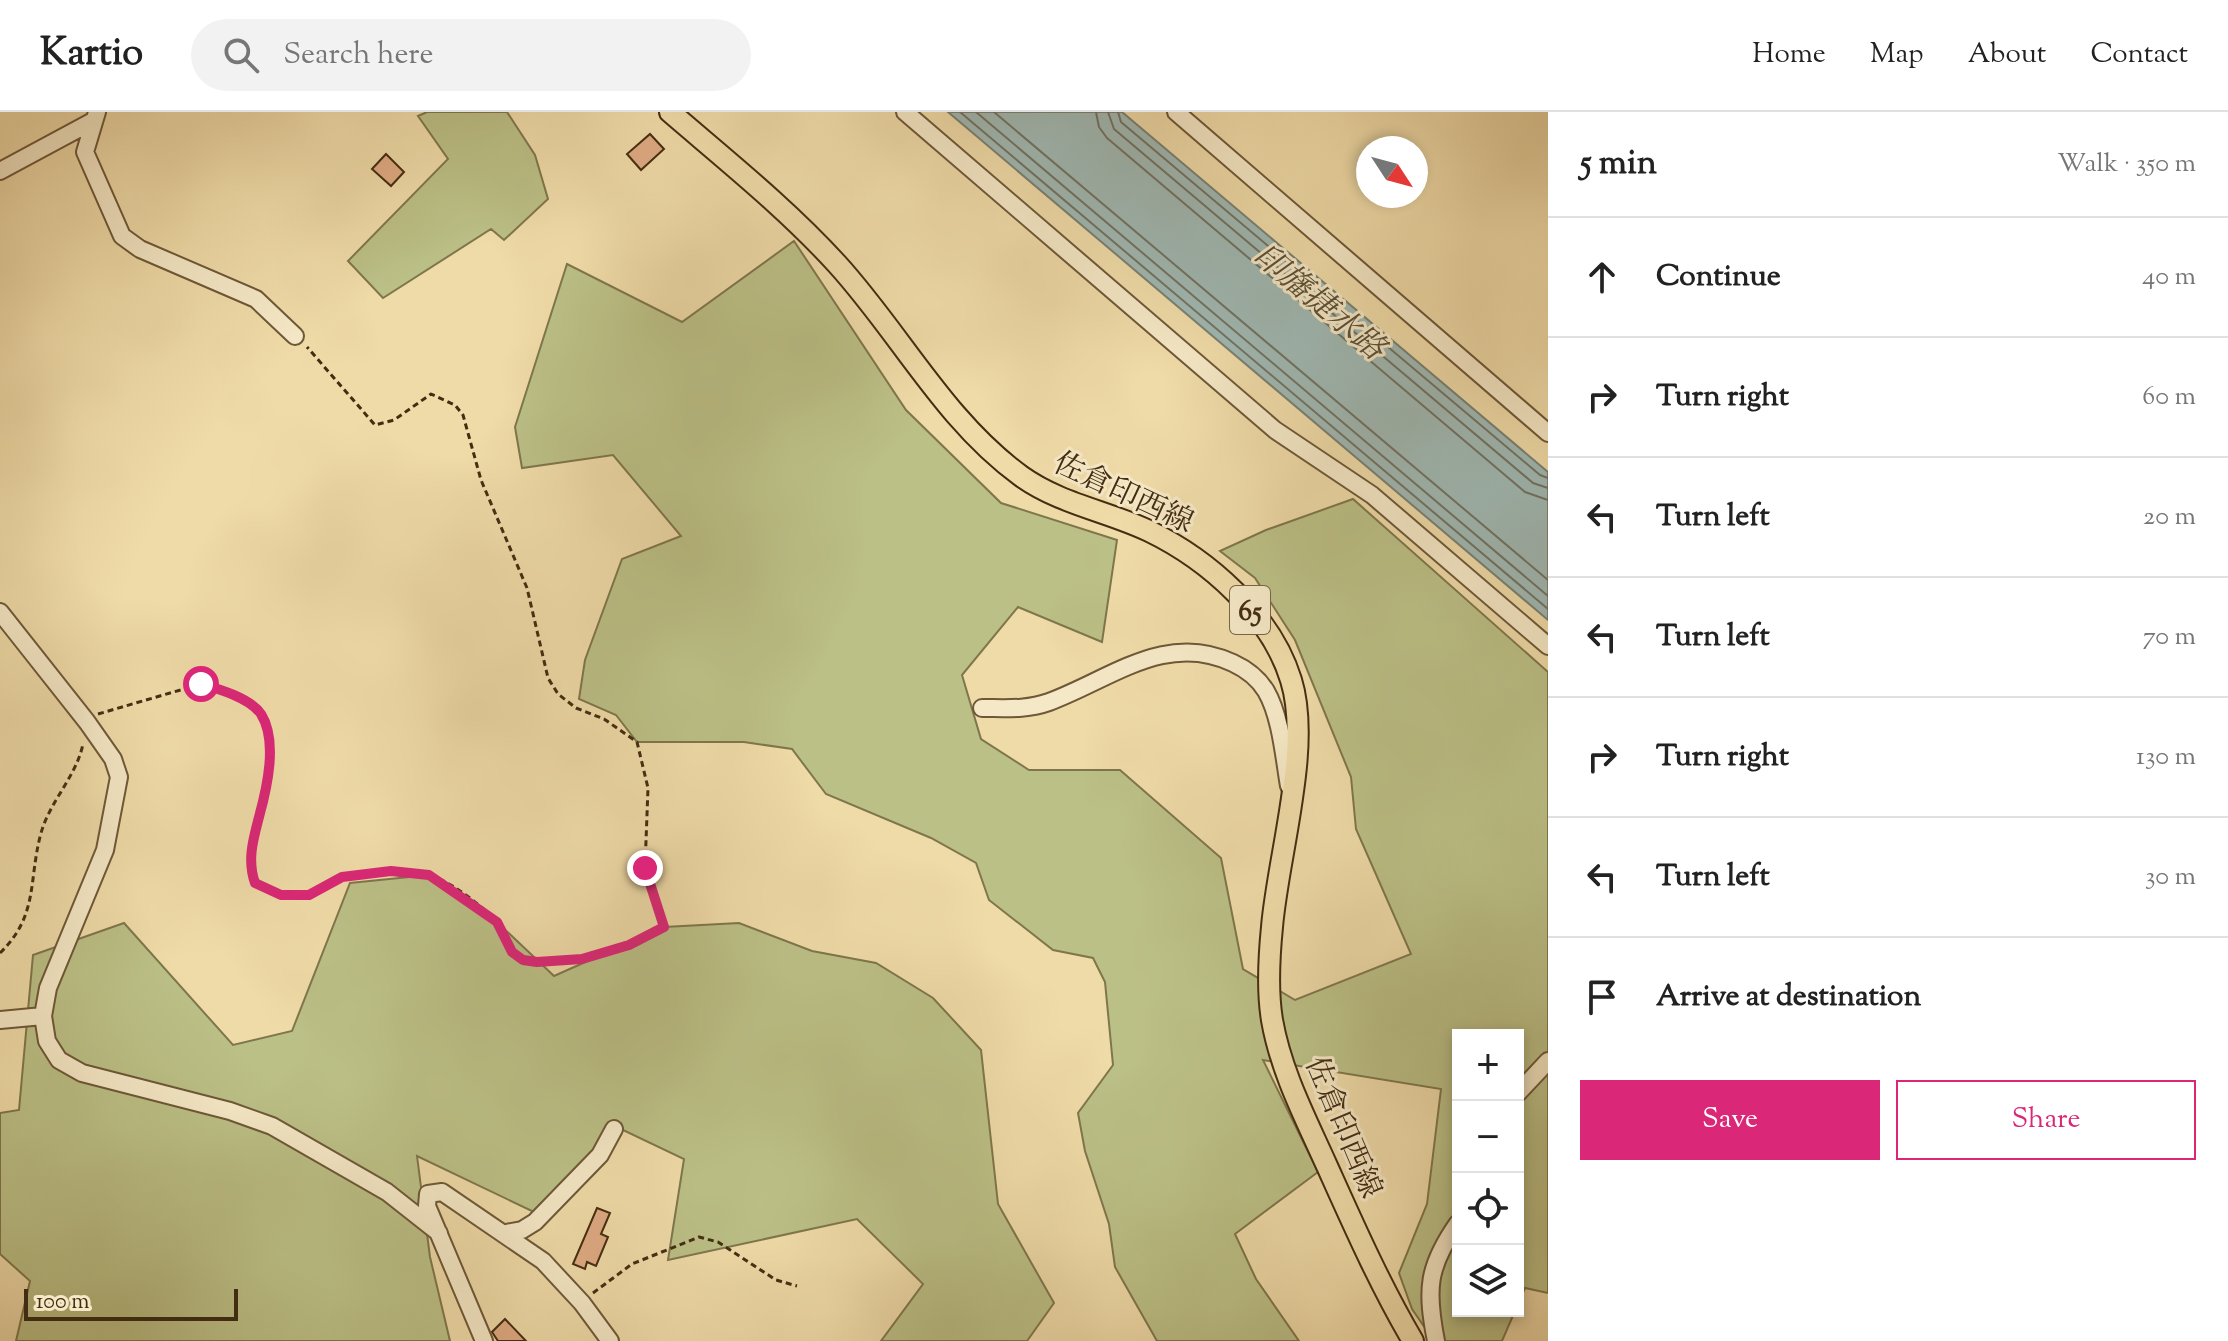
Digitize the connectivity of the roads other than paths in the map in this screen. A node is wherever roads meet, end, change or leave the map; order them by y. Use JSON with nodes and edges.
{"nodes":[{"id":1,"x":670,"y":112,"type":"edge"},
{"id":2,"x":905,"y":112,"type":"edge"},
{"id":3,"x":1176,"y":112,"type":"edge"},
{"id":4,"x":95,"y":116,"type":"edge"},
{"id":5,"x":0,"y":171,"type":"edge"},
{"id":6,"x":295,"y":336,"type":"road end"},
{"id":7,"x":1548,"y":433,"type":"edge"},
{"id":8,"x":0,"y":612,"type":"edge"},
{"id":9,"x":1548,"y":646,"type":"edge"},
{"id":10,"x":982,"y":708,"type":"dead end"},
{"id":11,"x":1290,"y":792,"type":"junction"},
{"id":12,"x":43,"y":1016,"type":"junction"},
{"id":13,"x":0,"y":1020,"type":"edge"},
{"id":14,"x":1548,"y":1061,"type":"edge"},
{"id":15,"x":1524,"y":1087,"type":"edge"},
{"id":16,"x":614,"y":1129,"type":"dead end"},
{"id":17,"x":535,"y":1222,"type":"junction"},
{"id":18,"x":1452,"y":1231,"type":"edge"},
{"id":19,"x":439,"y":1233,"type":"junction"},
{"id":20,"x":506,"y":1233,"type":"junction"},
{"id":21,"x":534,"y":1256,"type":"junction"},
{"id":22,"x":484,"y":1341,"type":"edge"},
{"id":23,"x":610,"y":1341,"type":"edge"},
{"id":24,"x":1413,"y":1341,"type":"edge"},
{"id":25,"x":1436,"y":1341,"type":"edge"}],
"edges":[{"from":1,"to":11,"type":"main road","name":"佐倉印西線","number":"65"},
{"from":2,"to":9,"type":"street"},
{"from":3,"to":7,"type":"street"},
{"from":4,"to":5,"type":"street"},
{"from":4,"to":6,"type":"street"},
{"from":8,"to":12,"type":"street"},
{"from":10,"to":11,"type":"street"},
{"from":11,"to":24,"type":"main road","name":"佐倉印西線","number":"65"},
{"from":12,"to":13,"type":"street"},
{"from":12,"to":19,"type":"street"},
{"from":14,"to":15,"type":"street"},
{"from":16,"to":17,"type":"street"},
{"from":17,"to":20,"type":"street"},
{"from":17,"to":21,"type":"street"},
{"from":18,"to":25,"type":"street"},
{"from":19,"to":20,"type":"street"},
{"from":19,"to":22,"type":"street"},
{"from":20,"to":21,"type":"street"},
{"from":21,"to":23,"type":"street"}]}
